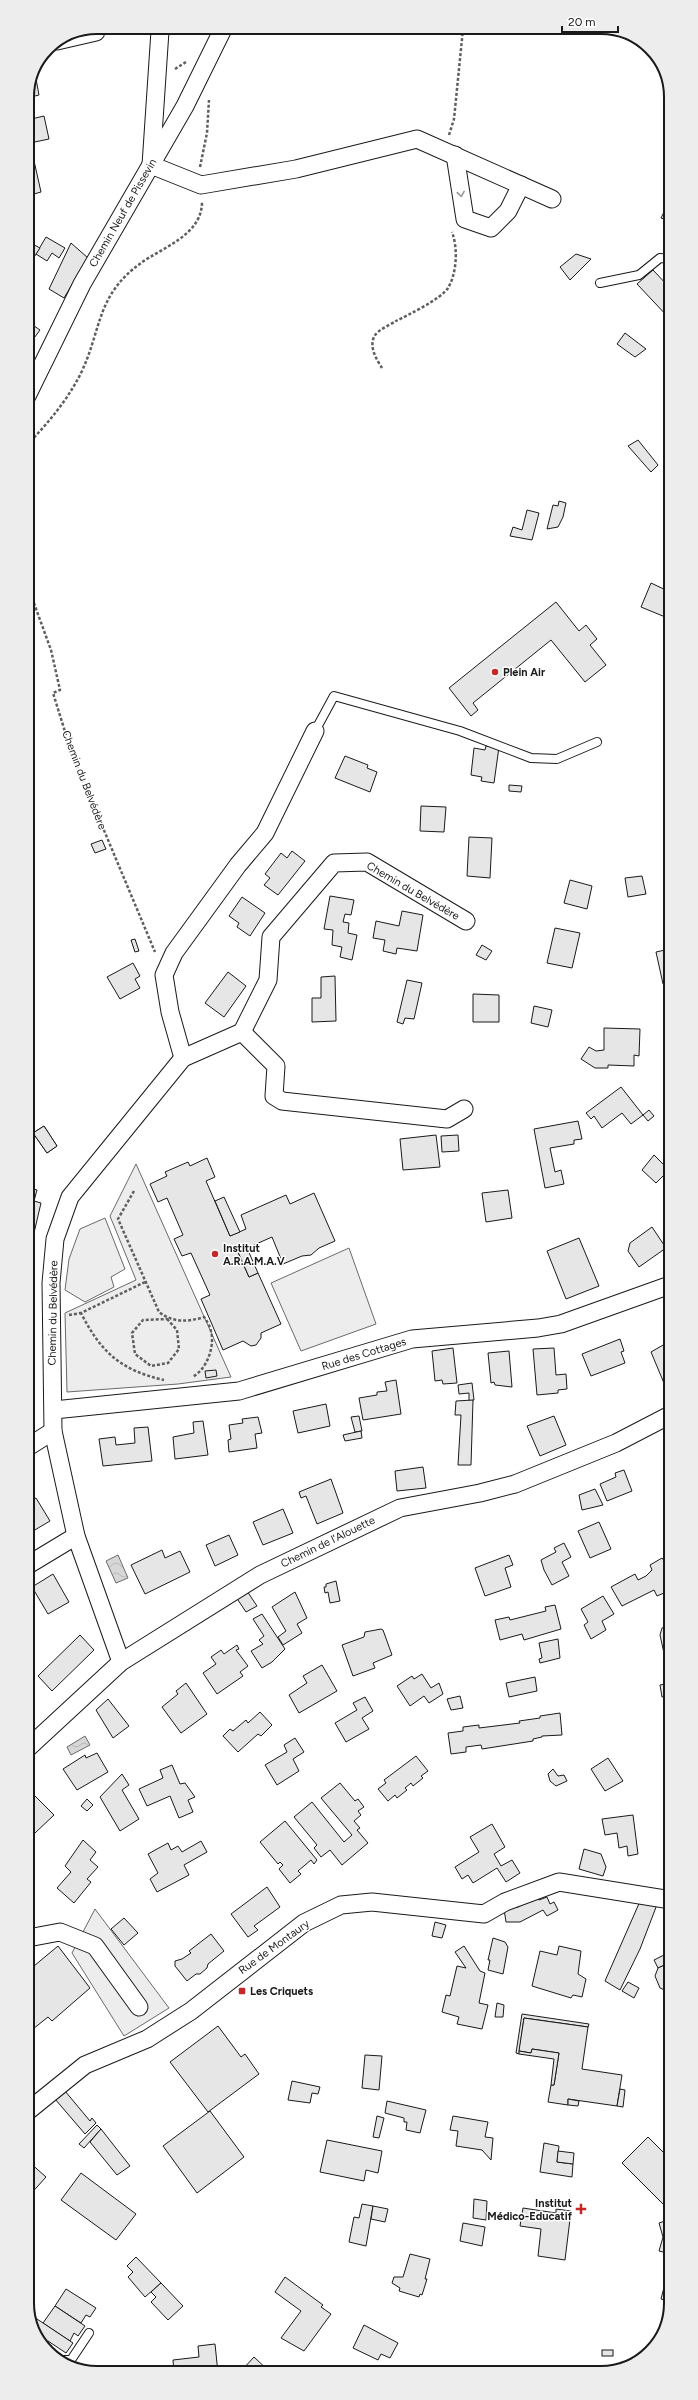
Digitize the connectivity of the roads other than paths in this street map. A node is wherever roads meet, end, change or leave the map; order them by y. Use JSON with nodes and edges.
{"nodes":[{"id":1,"x":160,"y":34,"type":"edge"},
{"id":2,"x":221,"y":34,"type":"edge"},
{"id":3,"x":450,"y":153,"type":"junction"},
{"id":4,"x":150,"y":165,"type":"junction"},
{"id":5,"x":521,"y":185,"type":"junction"},
{"id":6,"x":552,"y":199,"type":"dead end"},
{"id":7,"x":664,"y":258,"type":"edge"},
{"id":8,"x":600,"y":283,"type":"dead end"},
{"id":9,"x":34,"y":382,"type":"edge"},
{"id":10,"x":315,"y":731,"type":"joint"},
{"id":11,"x":597,"y":742,"type":"dead end"},
{"id":12,"x":466,"y":921,"type":"dead end"},
{"id":13,"x":242,"y":1032,"type":"junction"},
{"id":14,"x":183,"y":1058,"type":"junction"},
{"id":15,"x":464,"y":1109,"type":"dead end"},
{"id":16,"x":664,"y":1287,"type":"edge"},
{"id":17,"x":54,"y":1410,"type":"junction"},
{"id":18,"x":664,"y":1418,"type":"edge"},
{"id":19,"x":54,"y":1431,"type":"junction"},
{"id":20,"x":34,"y":1443,"type":"edge"},
{"id":21,"x":76,"y":1536,"type":"junction"},
{"id":22,"x":34,"y":1561,"type":"edge"},
{"id":23,"x":121,"y":1662,"type":"junction"},
{"id":24,"x":34,"y":1742,"type":"edge"},
{"id":25,"x":664,"y":1899,"type":"edge"},
{"id":26,"x":34,"y":1937,"type":"edge"},
{"id":27,"x":139,"y":2007,"type":"dead end"},
{"id":28,"x":34,"y":2106,"type":"edge"},
{"id":29,"x":89,"y":2333,"type":"dead end"},
{"id":30,"x":70,"y":2360,"type":"edge"}],
"edges":[{"from":1,"to":4,"type":"street"},
{"from":2,"to":4,"type":"street","name":"Chemin Neuf de Pissevin"},
{"from":3,"to":4,"type":"street"},
{"from":3,"to":5,"type":"street"},
{"from":3,"to":5,"type":"street","one_way":true},
{"from":4,"to":9,"type":"street","name":"Chemin Neuf de Pissevin"},
{"from":5,"to":6,"type":"street"},
{"from":7,"to":8,"type":"lane"},
{"from":10,"to":11,"type":"lane"},
{"from":10,"to":14,"type":"street"},
{"from":12,"to":13,"type":"street","name":"Chemin du Belvédère"},
{"from":13,"to":14,"type":"street","name":"Chemin du Belvédère"},
{"from":13,"to":15,"type":"street"},
{"from":14,"to":17,"type":"street","name":"Chemin du Belvédère"},
{"from":16,"to":17,"type":"street","name":"Rue des Cottages"},
{"from":17,"to":19,"type":"street","name":"Chemin du Belvédère"},
{"from":18,"to":23,"type":"street","name":"Chemin de l'Alouette"},
{"from":19,"to":20,"type":"street"},
{"from":19,"to":21,"type":"street","name":"Chemin du Belvédère"},
{"from":21,"to":22,"type":"street"},
{"from":21,"to":23,"type":"street","name":"Chemin du Belvédère"},
{"from":23,"to":24,"type":"street","name":"Chemin de l'Alouette"},
{"from":25,"to":28,"type":"street","name":"Rue de Montaury"},
{"from":26,"to":27,"type":"street"},
{"from":29,"to":30,"type":"lane"}]}
